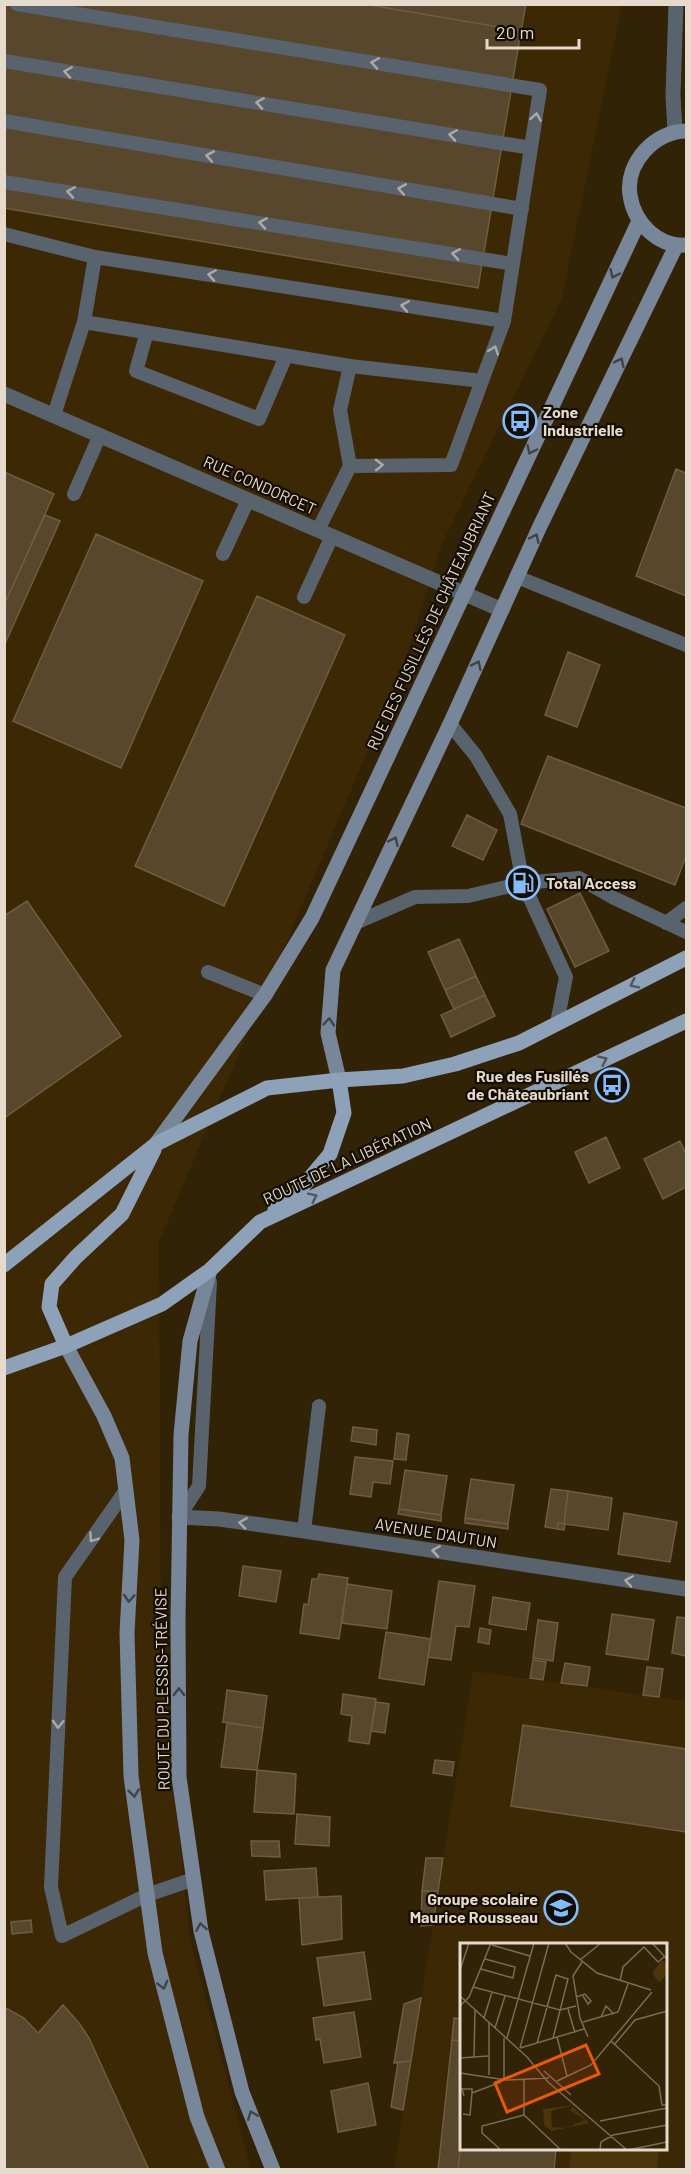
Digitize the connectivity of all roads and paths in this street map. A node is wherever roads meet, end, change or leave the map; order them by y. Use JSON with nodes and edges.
{"nodes":[{"id":1,"x":17,"y":4,"type":"edge"},
{"id":2,"x":675,"y":4,"type":"edge"},
{"id":3,"x":4,"y":61,"type":"edge"},
{"id":4,"x":4,"y":121,"type":"edge"},
{"id":5,"x":681,"y":131,"type":"edge"},
{"id":6,"x":531,"y":148,"type":"junction"},
{"id":7,"x":4,"y":182,"type":"edge"},
{"id":8,"x":522,"y":209,"type":"junction"},
{"id":9,"x":639,"y":221,"type":"junction"},
{"id":10,"x":4,"y":234,"type":"edge"},
{"id":11,"x":681,"y":245,"type":"edge"},
{"id":12,"x":95,"y":257,"type":"junction"},
{"id":13,"x":513,"y":264,"type":"junction"},
{"id":14,"x":84,"y":321,"type":"junction"},
{"id":15,"x":504,"y":321,"type":"junction"},
{"id":16,"x":147,"y":332,"type":"junction"},
{"id":17,"x":286,"y":356,"type":"junction"},
{"id":18,"x":350,"y":366,"type":"junction"},
{"id":19,"x":482,"y":381,"type":"junction"},
{"id":20,"x":4,"y":394,"type":"edge"},
{"id":21,"x":54,"y":415,"type":"junction"},
{"id":22,"x":100,"y":435,"type":"junction"},
{"id":23,"x":350,"y":466,"type":"junction"},
{"id":24,"x":74,"y":494,"type":"dead end"},
{"id":25,"x":248,"y":500,"type":"junction"},
{"id":26,"x":325,"y":533,"type":"junction"},
{"id":27,"x":223,"y":554,"type":"dead end"},
{"id":28,"x":517,"y":577,"type":"junction"},
{"id":29,"x":464,"y":594,"type":"junction"},
{"id":30,"x":304,"y":597,"type":"dead end"},
{"id":31,"x":502,"y":610,"type":"junction"},
{"id":32,"x":687,"y":645,"type":"edge"},
{"id":33,"x":450,"y":724,"type":"junction"},
{"id":34,"x":523,"y":883,"type":"junction"},
{"id":35,"x":687,"y":908,"type":"edge"},
{"id":36,"x":355,"y":923,"type":"junction"},
{"id":37,"x":666,"y":923,"type":"junction"},
{"id":38,"x":687,"y":932,"type":"edge"},
{"id":39,"x":687,"y":958,"type":"edge"},
{"id":40,"x":208,"y":972,"type":"dead end"},
{"id":41,"x":266,"y":995,"type":"junction"},
{"id":42,"x":687,"y":1021,"type":"edge"},
{"id":43,"x":557,"y":1023,"type":"junction"},
{"id":44,"x":339,"y":1080,"type":"junction"},
{"id":45,"x":156,"y":1144,"type":"junction"},
{"id":46,"x":260,"y":1222,"type":"junction"},
{"id":47,"x":4,"y":1265,"type":"edge"},
{"id":48,"x":210,"y":1270,"type":"junction"},
{"id":49,"x":66,"y":1346,"type":"junction"},
{"id":50,"x":4,"y":1368,"type":"edge"},
{"id":51,"x":319,"y":1406,"type":"dead end"},
{"id":52,"x":126,"y":1490,"type":"junction"},
{"id":53,"x":179,"y":1517,"type":"junction"},
{"id":54,"x":304,"y":1531,"type":"junction"},
{"id":55,"x":687,"y":1589,"type":"edge"},
{"id":56,"x":194,"y":1879,"type":"junction"},
{"id":57,"x":147,"y":1895,"type":"junction"},
{"id":58,"x":218,"y":2169,"type":"edge"},
{"id":59,"x":273,"y":2169,"type":"edge"}],
"edges":[{"from":6,"to":1,"type":"lane","one_way":true},
{"from":2,"to":5,"type":"street"},
{"from":6,"to":3,"type":"lane","one_way":true},
{"from":8,"to":4,"type":"lane","one_way":true},
{"from":5,"to":9,"type":"main road"},
{"from":6,"to":8,"type":"lane"},
{"from":13,"to":7,"type":"lane","one_way":true},
{"from":8,"to":13,"type":"lane"},
{"from":9,"to":11,"type":"main road"},
{"from":9,"to":29,"type":"main road","name":"RUE DES FUSILLÉS DE CHÂTEAUBRIANT","one_way":true},
{"from":10,"to":12,"type":"lane"},
{"from":28,"to":11,"type":"main road","one_way":true},
{"from":12,"to":14,"type":"lane"},
{"from":15,"to":12,"type":"lane","one_way":true},
{"from":13,"to":15,"type":"lane"},
{"from":14,"to":16,"type":"lane"},
{"from":14,"to":21,"type":"lane"},
{"from":19,"to":15,"type":"lane","one_way":true},
{"from":16,"to":17,"type":"lane"},
{"from":16,"to":17,"type":"lane"},
{"from":17,"to":18,"type":"lane"},
{"from":18,"to":19,"type":"lane"},
{"from":18,"to":23,"type":"lane"},
{"from":23,"to":19,"type":"lane","one_way":true},
{"from":20,"to":21,"type":"street","name":"RUE CONDORCET"},
{"from":21,"to":22,"type":"street","name":"RUE CONDORCET"},
{"from":22,"to":24,"type":"lane"},
{"from":22,"to":25,"type":"street","name":"RUE CONDORCET"},
{"from":23,"to":26,"type":"lane"},
{"from":25,"to":26,"type":"street","name":"RUE CONDORCET"},
{"from":25,"to":27,"type":"lane"},
{"from":26,"to":29,"type":"street","name":"RUE CONDORCET"},
{"from":26,"to":30,"type":"lane"},
{"from":28,"to":31,"type":"main road"},
{"from":28,"to":32,"type":"lane"},
{"from":29,"to":31,"type":"street","name":"RUE CONDORCET"},
{"from":29,"to":41,"type":"main road","name":"RUE DES FUSILLÉS DE CHÂTEAUBRIANT"},
{"from":33,"to":31,"type":"main road","one_way":true},
{"from":33,"to":34,"type":"lane"},
{"from":36,"to":33,"type":"main road","one_way":true},
{"from":34,"to":36,"type":"lane"},
{"from":34,"to":37,"type":"lane"},
{"from":34,"to":43,"type":"lane"},
{"from":35,"to":37,"type":"lane"},
{"from":44,"to":36,"type":"main road","one_way":true},
{"from":37,"to":38,"type":"lane"},
{"from":39,"to":43,"type":"main road","one_way":true},
{"from":40,"to":41,"type":"lane"},
{"from":41,"to":45,"type":"main road","name":"RUE DES FUSILLÉS DE CHÂTEAUBRIANT"},
{"from":46,"to":42,"type":"main road","name":"ROUTE DE LA LIBÉRATION","one_way":true},
{"from":43,"to":44,"type":"main road"},
{"from":44,"to":45,"type":"main road"},
{"from":44,"to":46,"type":"main road"},
{"from":45,"to":47,"type":"main road"},
{"from":45,"to":49,"type":"main road"},
{"from":46,"to":48,"type":"main road","name":"ROUTE DE LA LIBÉRATION"},
{"from":48,"to":49,"type":"main road","name":"ROUTE DE LA LIBÉRATION"},
{"from":48,"to":53,"type":"main road","name":"ROUTE DU PLESSIS-TRÉVISE"},
{"from":48,"to":53,"type":"lane"},
{"from":49,"to":50,"type":"main road","name":"ROUTE DE LA LIBÉRATION"},
{"from":49,"to":52,"type":"main road","name":"ROUTE DU PLESSIS-TRÉVISE"},
{"from":51,"to":54,"type":"lane"},
{"from":52,"to":57,"type":"main road","name":"ROUTE DU PLESSIS-TRÉVISE","one_way":true},
{"from":52,"to":57,"type":"lane","one_way":true},
{"from":54,"to":53,"type":"street","name":"AVENUE D'AUTUN","one_way":true},
{"from":56,"to":53,"type":"main road","name":"ROUTE DU PLESSIS-TRÉVISE","one_way":true},
{"from":55,"to":54,"type":"street","name":"AVENUE D'AUTUN","one_way":true},
{"from":56,"to":57,"type":"lane"},
{"from":59,"to":56,"type":"main road","name":"ROUTE DU PLESSIS-TRÉVISE","one_way":true},
{"from":57,"to":58,"type":"main road","name":"ROUTE DU PLESSIS-TRÉVISE","one_way":true}]}
